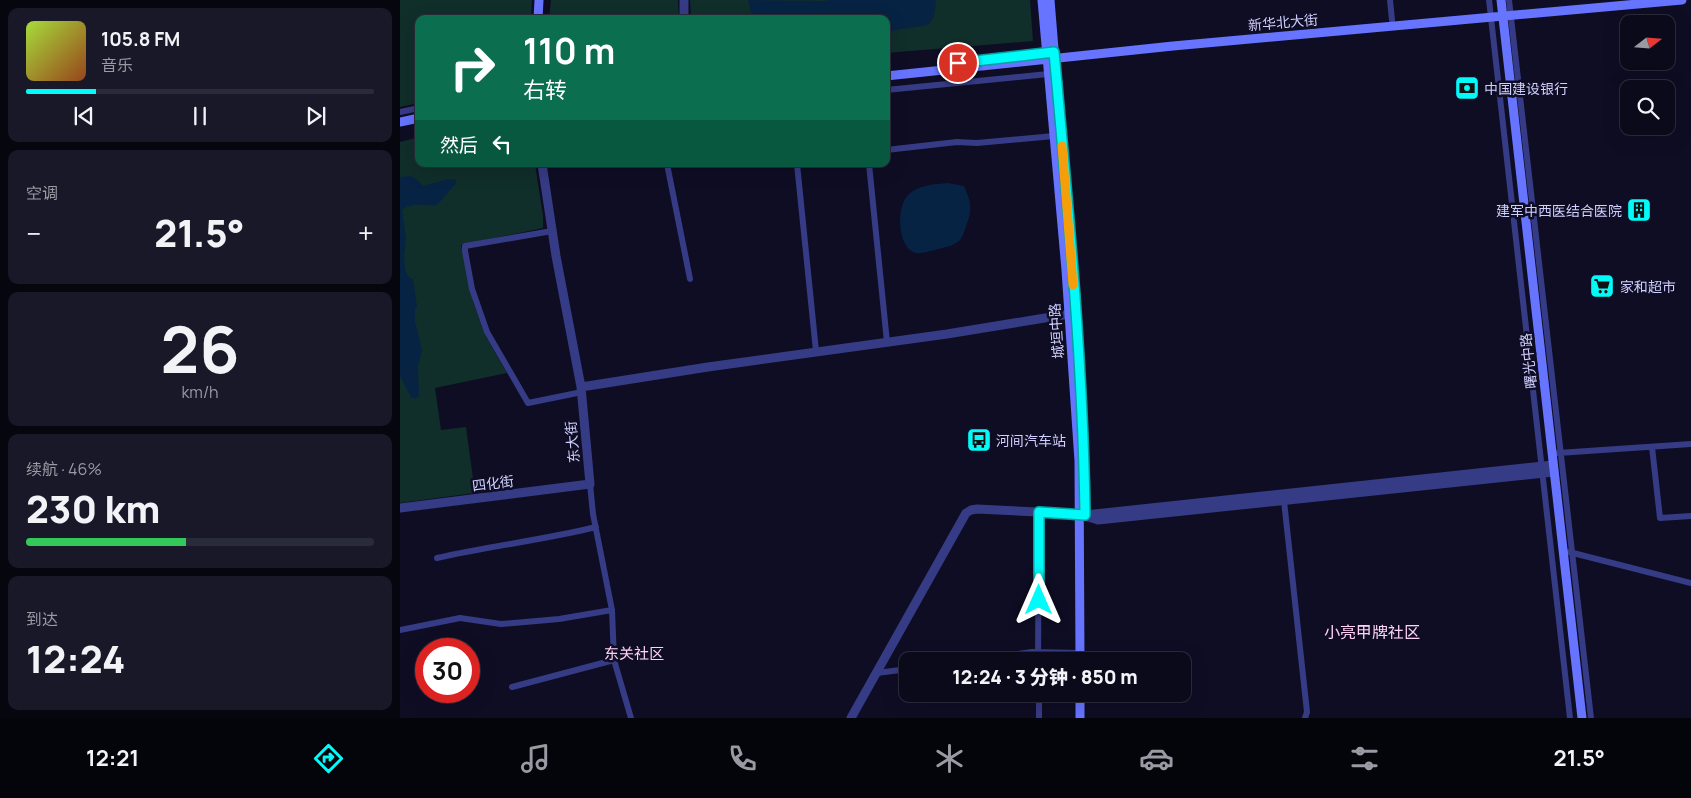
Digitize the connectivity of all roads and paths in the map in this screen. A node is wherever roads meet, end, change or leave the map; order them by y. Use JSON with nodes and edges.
{"nodes":[{"id":1,"x":539,"y":0,"type":"edge"},
{"id":2,"x":684,"y":0,"type":"edge"},
{"id":3,"x":1042,"y":0,"type":"edge"},
{"id":4,"x":1050,"y":0,"type":"edge"},
{"id":5,"x":1390,"y":0,"type":"edge"},
{"id":6,"x":1489,"y":0,"type":"edge"},
{"id":7,"x":1496,"y":0,"type":"edge"},
{"id":8,"x":1501,"y":0,"type":"edge"},
{"id":9,"x":1508,"y":0,"type":"edge"},
{"id":10,"x":1617,"y":0,"type":"edge"},
{"id":11,"x":1682,"y":0,"type":"edge"},
{"id":12,"x":1500,"y":13,"type":"junction"},
{"id":13,"x":538,"y":15,"type":"edge"},
{"id":14,"x":684,"y":15,"type":"edge"},
{"id":15,"x":1392,"y":20,"type":"junction"},
{"id":16,"x":1051,"y":56,"type":"junction"},
{"id":17,"x":890,"y":70,"type":"edge"},
{"id":18,"x":1048,"y":74,"type":"junction"},
{"id":19,"x":890,"y":76,"type":"edge"},
{"id":20,"x":890,"y":90,"type":"edge"},
{"id":21,"x":415,"y":109,"type":"edge"},
{"id":22,"x":400,"y":112,"type":"edge"},
{"id":23,"x":415,"y":119,"type":"edge"},
{"id":24,"x":400,"y":122,"type":"edge"},
{"id":25,"x":415,"y":125,"type":"edge"},
{"id":26,"x":400,"y":128,"type":"edge"},
{"id":27,"x":1054,"y":136,"type":"junction"},
{"id":28,"x":890,"y":150,"type":"edge"},
{"id":29,"x":542,"y":167,"type":"edge"},
{"id":30,"x":668,"y":167,"type":"edge"},
{"id":31,"x":796,"y":167,"type":"edge"},
{"id":32,"x":869,"y":167,"type":"edge"},
{"id":33,"x":552,"y":231,"type":"junction"},
{"id":34,"x":690,"y":279,"type":"dead end"},
{"id":35,"x":1068,"y":314,"type":"junction"},
{"id":36,"x":887,"y":342,"type":"junction"},
{"id":37,"x":816,"y":351,"type":"junction"},
{"id":38,"x":582,"y":390,"type":"junction"},
{"id":39,"x":1691,"y":444,"type":"edge"},
{"id":40,"x":1652,"y":447,"type":"junction"},
{"id":41,"x":1556,"y":454,"type":"junction"},
{"id":42,"x":1548,"y":469,"type":"junction"},
{"id":43,"x":590,"y":484,"type":"junction"},
{"id":44,"x":1284,"y":501,"type":"junction"},
{"id":45,"x":400,"y":508,"type":"edge"},
{"id":46,"x":1039,"y":512,"type":"junction"},
{"id":47,"x":1082,"y":515,"type":"junction"},
{"id":48,"x":1691,"y":516,"type":"edge"},
{"id":49,"x":596,"y":527,"type":"junction"},
{"id":50,"x":1567,"y":551,"type":"junction"},
{"id":51,"x":437,"y":558,"type":"dead end"},
{"id":52,"x":1691,"y":583,"type":"edge"},
{"id":53,"x":612,"y":610,"type":"junction"},
{"id":54,"x":400,"y":630,"type":"edge"},
{"id":55,"x":1038,"y":652,"type":"edge"},
{"id":56,"x":1080,"y":652,"type":"edge"},
{"id":57,"x":1086,"y":652,"type":"edge"},
{"id":58,"x":614,"y":660,"type":"junction"},
{"id":59,"x":899,"y":670,"type":"edge"},
{"id":60,"x":877,"y":673,"type":"junction"},
{"id":61,"x":512,"y":687,"type":"dead end"},
{"id":62,"x":1039,"y":702,"type":"edge"},
{"id":63,"x":1080,"y":702,"type":"edge"},
{"id":64,"x":1086,"y":702,"type":"edge"},
{"id":65,"x":631,"y":718,"type":"edge"},
{"id":66,"x":851,"y":718,"type":"edge"},
{"id":67,"x":1039,"y":718,"type":"edge"},
{"id":68,"x":1080,"y":718,"type":"edge"},
{"id":69,"x":1086,"y":718,"type":"edge"},
{"id":70,"x":1305,"y":718,"type":"edge"},
{"id":71,"x":1570,"y":718,"type":"edge"},
{"id":72,"x":1576,"y":718,"type":"edge"},
{"id":73,"x":1582,"y":718,"type":"edge"},
{"id":74,"x":1590,"y":718,"type":"edge"}],
"edges":[{"from":1,"to":13,"type":"main road"},
{"from":2,"to":14,"type":"street"},
{"from":3,"to":16,"type":"main road","name":"城垣中路"},
{"from":4,"to":16,"type":"main road","name":"城垣中路"},
{"from":5,"to":15,"type":"street"},
{"from":6,"to":12,"type":"street"},
{"from":7,"to":12,"type":"main road","name":"曙光中路"},
{"from":8,"to":12,"type":"main road","name":"曙光中路"},
{"from":9,"to":12,"type":"street"},
{"from":10,"to":12,"type":"main road","name":"新华北大街"},
{"from":11,"to":12,"type":"main road","name":"新华北大街"},
{"from":12,"to":15,"type":"main road","name":"新华北大街"},
{"from":12,"to":16,"type":"main road","name":"新华北大街"},
{"from":12,"to":41,"type":"main road","name":"曙光中路"},
{"from":12,"to":42,"type":"main road","name":"曙光中路"},
{"from":15,"to":16,"type":"main road","name":"新华北大街"},
{"from":16,"to":17,"type":"main road","name":"新华北大街"},
{"from":16,"to":18,"type":"main road","name":"城垣中路"},
{"from":16,"to":19,"type":"main road","name":"新华北大街"},
{"from":16,"to":47,"type":"main road","name":"城垣中路"},
{"from":18,"to":20,"type":"street"},
{"from":18,"to":27,"type":"main road","name":"城垣中路"},
{"from":21,"to":22,"type":"street"},
{"from":23,"to":24,"type":"main road"},
{"from":25,"to":26,"type":"main road"},
{"from":27,"to":28,"type":"street"},
{"from":27,"to":35,"type":"main road","name":"城垣中路"},
{"from":29,"to":33,"type":"street","name":"东大街"},
{"from":30,"to":34,"type":"street"},
{"from":31,"to":37,"type":"street"},
{"from":32,"to":36,"type":"street"},
{"from":33,"to":38,"type":"street","name":"东大街"},
{"from":33,"to":38,"type":"street"},
{"from":35,"to":36,"type":"street"},
{"from":35,"to":47,"type":"main road","name":"城垣中路"},
{"from":36,"to":37,"type":"street"},
{"from":37,"to":38,"type":"street"},
{"from":38,"to":43,"type":"street","name":"东大街"},
{"from":39,"to":40,"type":"street"},
{"from":40,"to":41,"type":"street"},
{"from":40,"to":48,"type":"street"},
{"from":41,"to":42,"type":"main road","name":"曙光中路"},
{"from":41,"to":50,"type":"street"},
{"from":42,"to":44,"type":"street"},
{"from":42,"to":47,"type":"street"},
{"from":42,"to":50,"type":"main road","name":"曙光中路"},
{"from":42,"to":71,"type":"street"},
{"from":42,"to":72,"type":"main road","name":"曙光中路"},
{"from":43,"to":45,"type":"street","name":"四化街"},
{"from":43,"to":49,"type":"street","name":"东大街"},
{"from":44,"to":47,"type":"street"},
{"from":44,"to":70,"type":"street"},
{"from":46,"to":47,"type":"street"},
{"from":46,"to":55,"type":"street"},
{"from":46,"to":60,"type":"street"},
{"from":47,"to":56,"type":"main road","name":"城垣中路"},
{"from":47,"to":57,"type":"main road","name":"城垣中路"},
{"from":49,"to":51,"type":"street"},
{"from":49,"to":53,"type":"street","name":"东大街"},
{"from":50,"to":52,"type":"street"},
{"from":50,"to":73,"type":"main road","name":"曙光中路"},
{"from":50,"to":74,"type":"street"},
{"from":53,"to":54,"type":"street"},
{"from":53,"to":58,"type":"street","name":"东大街"},
{"from":58,"to":61,"type":"street"},
{"from":58,"to":65,"type":"street","name":"东大街"},
{"from":59,"to":60,"type":"street"},
{"from":60,"to":66,"type":"street"},
{"from":62,"to":67,"type":"street"},
{"from":63,"to":68,"type":"main road"},
{"from":64,"to":69,"type":"main road"}]}
